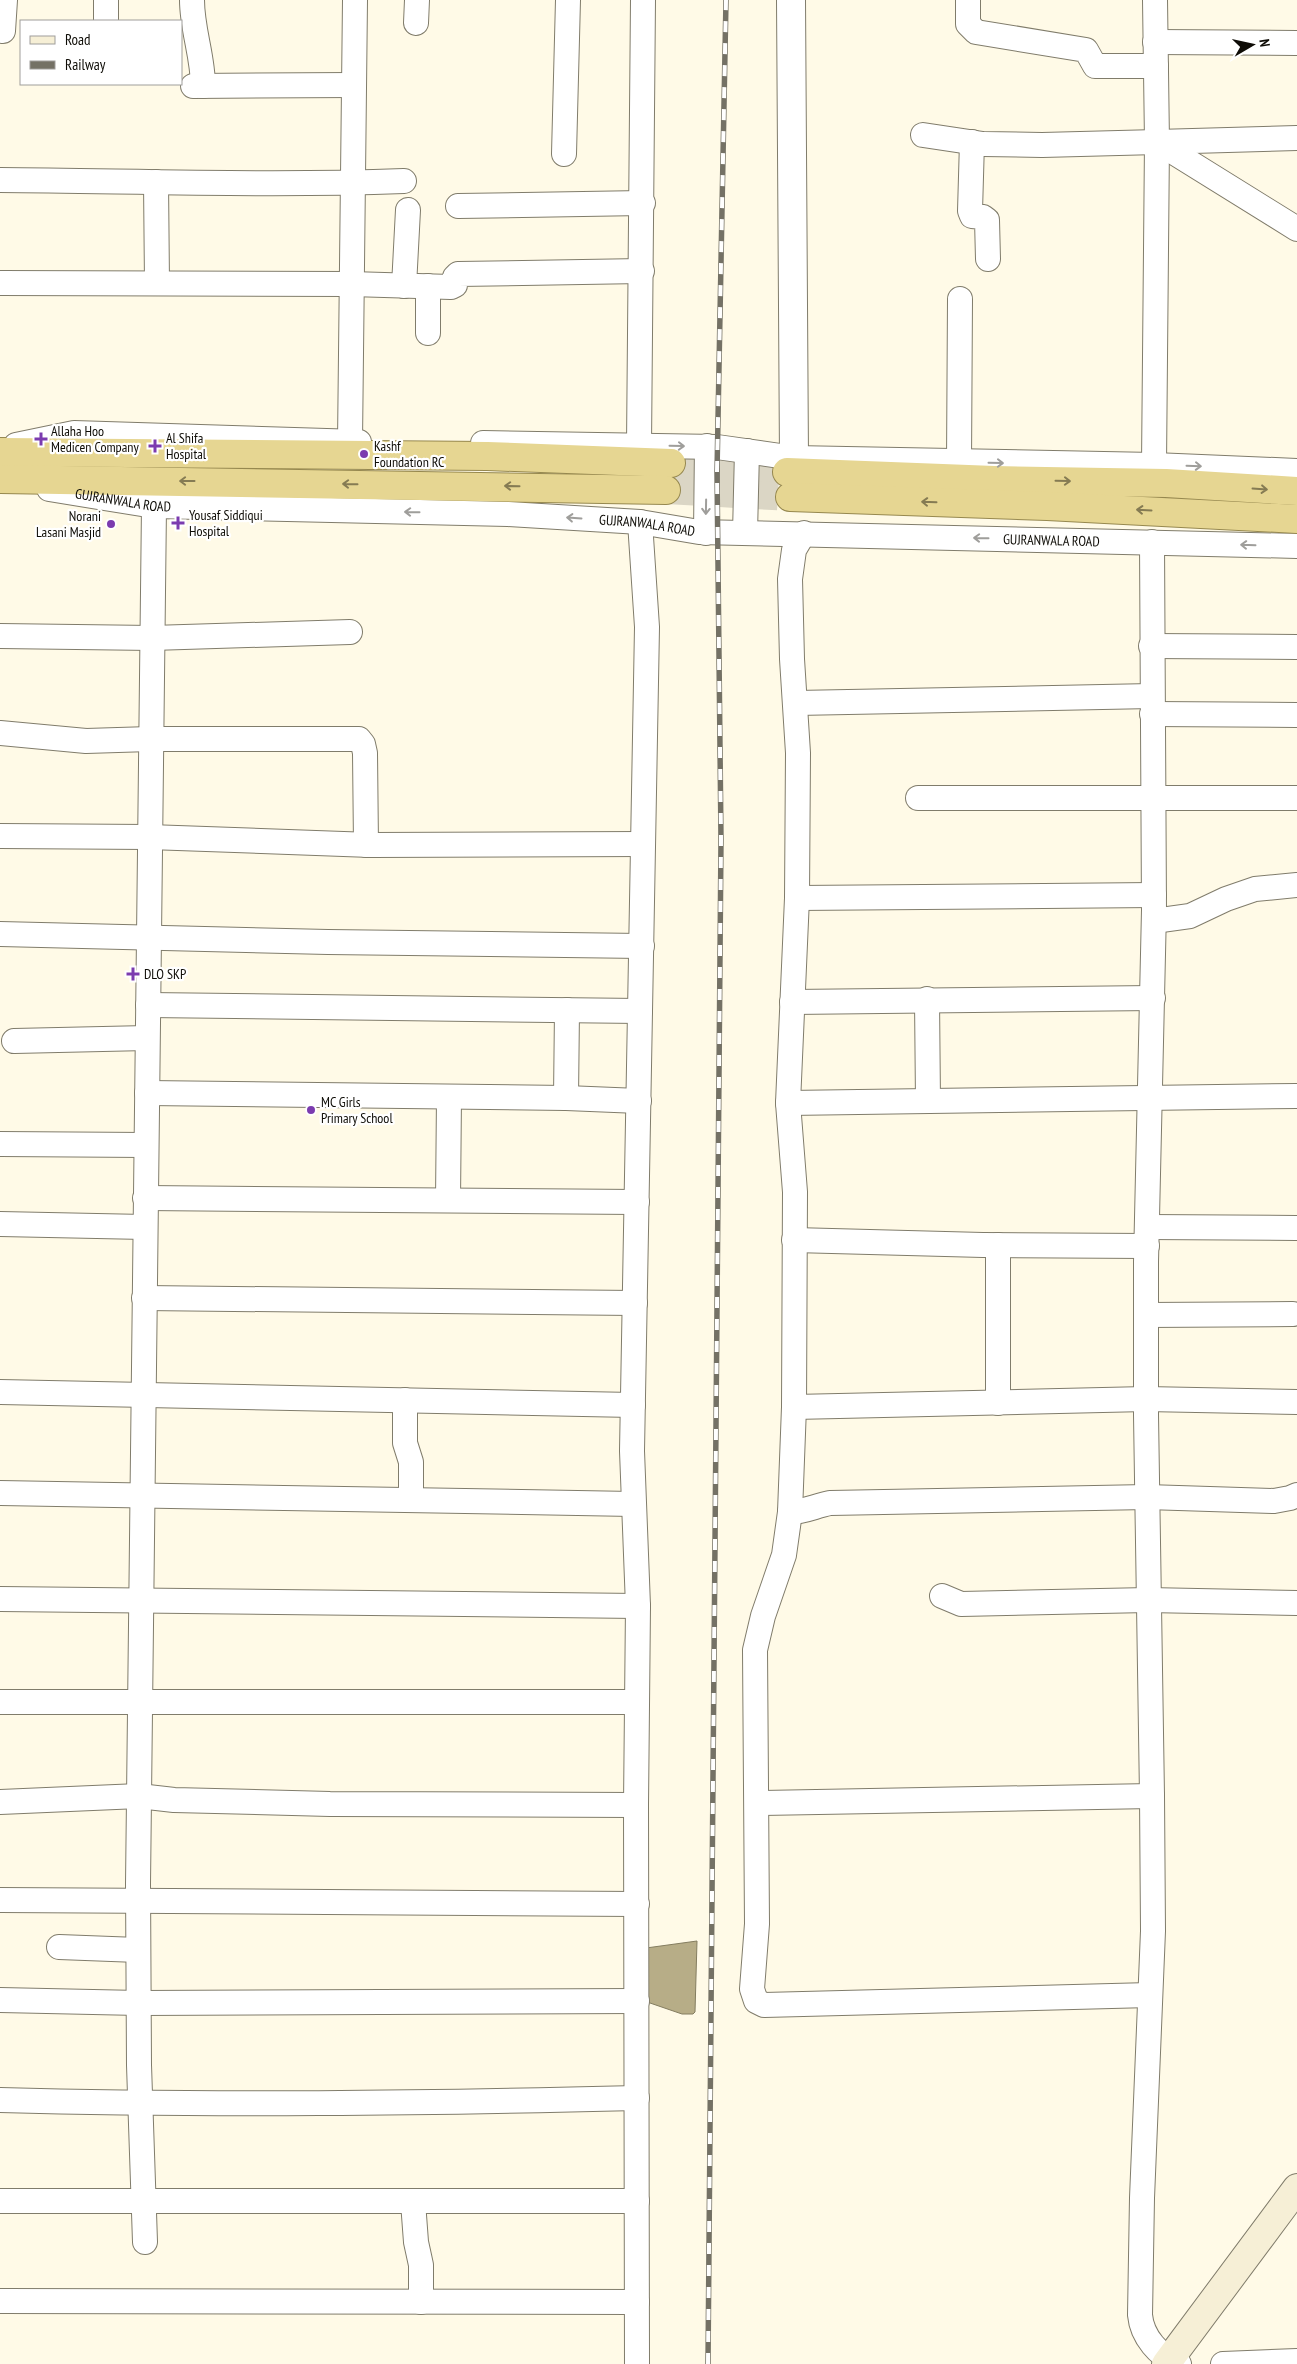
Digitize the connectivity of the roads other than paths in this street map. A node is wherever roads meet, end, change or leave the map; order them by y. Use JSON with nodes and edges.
{"nodes":[{"id":1,"x":5,"y":0,"type":"edge"},
{"id":2,"x":106,"y":0,"type":"edge"},
{"id":3,"x":192,"y":0,"type":"edge"},
{"id":4,"x":355,"y":0,"type":"edge"},
{"id":5,"x":416,"y":0,"type":"edge"},
{"id":6,"x":568,"y":0,"type":"edge"},
{"id":7,"x":643,"y":0,"type":"edge"},
{"id":8,"x":791,"y":0,"type":"edge"},
{"id":9,"x":968,"y":0,"type":"edge"},
{"id":10,"x":1155,"y":0,"type":"edge"},
{"id":11,"x":106,"y":20,"type":"edge"},
{"id":12,"x":416,"y":23,"type":"dead end"},
{"id":13,"x":3,"y":30,"type":"dead end"},
{"id":14,"x":1155,"y":42,"type":"junction"},
{"id":15,"x":1297,"y":43,"type":"edge"},
{"id":16,"x":1156,"y":66,"type":"junction"},
{"id":17,"x":354,"y":85,"type":"junction"},
{"id":18,"x":923,"y":135,"type":"dead end"},
{"id":19,"x":1297,"y":138,"type":"edge"},
{"id":20,"x":972,"y":142,"type":"junction"},
{"id":21,"x":1157,"y":142,"type":"junction"},
{"id":22,"x":564,"y":154,"type":"dead end"},
{"id":23,"x":0,"y":180,"type":"edge"},
{"id":24,"x":404,"y":181,"type":"dead end"},
{"id":25,"x":156,"y":182,"type":"junction"},
{"id":26,"x":352,"y":183,"type":"junction"},
{"id":27,"x":643,"y":203,"type":"junction"},
{"id":28,"x":458,"y":206,"type":"dead end"},
{"id":29,"x":408,"y":210,"type":"dead end"},
{"id":30,"x":1297,"y":229,"type":"edge"},
{"id":31,"x":988,"y":259,"type":"dead end"},
{"id":32,"x":642,"y":271,"type":"junction"},
{"id":33,"x":0,"y":283,"type":"edge"},
{"id":34,"x":157,"y":283,"type":"junction"},
{"id":35,"x":351,"y":284,"type":"junction"},
{"id":36,"x":404,"y":286,"type":"junction"},
{"id":37,"x":428,"y":286,"type":"junction"},
{"id":38,"x":960,"y":299,"type":"dead end"},
{"id":39,"x":428,"y":333,"type":"dead end"},
{"id":40,"x":350,"y":442,"type":"junction"},
{"id":41,"x":640,"y":444,"type":"junction"},
{"id":42,"x":707,"y":446,"type":"junction"},
{"id":43,"x":0,"y":450,"type":"edge"},
{"id":44,"x":747,"y":451,"type":"junction"},
{"id":45,"x":959,"y":462,"type":"junction"},
{"id":46,"x":671,"y":463,"type":"tunnel mouth"},
{"id":47,"x":1154,"y":465,"type":"junction"},
{"id":48,"x":1297,"y":470,"type":"edge"},
{"id":49,"x":790,"y":476,"type":"junction"},
{"id":50,"x":0,"y":480,"type":"edge"},
{"id":51,"x":666,"y":490,"type":"tunnel mouth"},
{"id":52,"x":1297,"y":491,"type":"edge"},
{"id":53,"x":154,"y":506,"type":"junction"},
{"id":54,"x":1297,"y":519,"type":"edge"},
{"id":55,"x":640,"y":522,"type":"junction"},
{"id":56,"x":706,"y":532,"type":"junction"},
{"id":57,"x":804,"y":533,"type":"junction"},
{"id":58,"x":745,"y":534,"type":"junction"},
{"id":59,"x":1152,"y":542,"type":"junction"},
{"id":60,"x":1297,"y":546,"type":"edge"},
{"id":61,"x":350,"y":632,"type":"dead end"},
{"id":62,"x":0,"y":636,"type":"edge"},
{"id":63,"x":152,"y":638,"type":"junction"},
{"id":64,"x":1151,"y":646,"type":"junction"},
{"id":65,"x":1297,"y":647,"type":"edge"},
{"id":66,"x":796,"y":703,"type":"junction"},
{"id":67,"x":1152,"y":705,"type":"junction"},
{"id":68,"x":1297,"y":715,"type":"edge"},
{"id":69,"x":0,"y":733,"type":"edge"},
{"id":70,"x":150,"y":738,"type":"junction"},
{"id":71,"x":918,"y":798,"type":"dead end"},
{"id":72,"x":1153,"y":798,"type":"junction"},
{"id":73,"x":1297,"y":798,"type":"edge"},
{"id":74,"x":0,"y":836,"type":"edge"},
{"id":75,"x":149,"y":837,"type":"junction"},
{"id":76,"x":643,"y":844,"type":"junction"},
{"id":77,"x":366,"y":845,"type":"junction"},
{"id":78,"x":1297,"y":885,"type":"edge"},
{"id":79,"x":1154,"y":896,"type":"junction"},
{"id":80,"x":797,"y":898,"type":"junction"},
{"id":81,"x":1154,"y":921,"type":"junction"},
{"id":82,"x":0,"y":934,"type":"edge"},
{"id":83,"x":148,"y":938,"type":"junction"},
{"id":84,"x":642,"y":946,"type":"junction"},
{"id":85,"x":1153,"y":998,"type":"junction"},
{"id":86,"x":927,"y":999,"type":"junction"},
{"id":87,"x":792,"y":1002,"type":"junction"},
{"id":88,"x":148,"y":1005,"type":"junction"},
{"id":89,"x":567,"y":1010,"type":"junction"},
{"id":90,"x":640,"y":1012,"type":"junction"},
{"id":91,"x":147,"y":1038,"type":"junction"},
{"id":92,"x":14,"y":1041,"type":"dead end"},
{"id":93,"x":147,"y":1093,"type":"junction"},
{"id":94,"x":1297,"y":1096,"type":"edge"},
{"id":95,"x":449,"y":1097,"type":"junction"},
{"id":96,"x":1151,"y":1097,"type":"junction"},
{"id":97,"x":566,"y":1098,"type":"junction"},
{"id":98,"x":639,"y":1101,"type":"junction"},
{"id":99,"x":928,"y":1101,"type":"junction"},
{"id":100,"x":788,"y":1103,"type":"junction"},
{"id":101,"x":0,"y":1144,"type":"edge"},
{"id":102,"x":146,"y":1145,"type":"junction"},
{"id":103,"x":146,"y":1198,"type":"junction"},
{"id":104,"x":448,"y":1200,"type":"junction"},
{"id":105,"x":637,"y":1202,"type":"junction"},
{"id":106,"x":0,"y":1224,"type":"edge"},
{"id":107,"x":145,"y":1227,"type":"junction"},
{"id":108,"x":1297,"y":1228,"type":"edge"},
{"id":109,"x":1147,"y":1237,"type":"junction"},
{"id":110,"x":794,"y":1240,"type":"junction"},
{"id":111,"x":998,"y":1245,"type":"junction"},
{"id":112,"x":144,"y":1298,"type":"junction"},
{"id":113,"x":635,"y":1303,"type":"junction"},
{"id":114,"x":1293,"y":1314,"type":"dead end"},
{"id":115,"x":1146,"y":1315,"type":"junction"},
{"id":116,"x":0,"y":1392,"type":"edge"},
{"id":117,"x":143,"y":1396,"type":"junction"},
{"id":118,"x":1146,"y":1399,"type":"junction"},
{"id":119,"x":406,"y":1400,"type":"junction"},
{"id":120,"x":1297,"y":1402,"type":"edge"},
{"id":121,"x":998,"y":1403,"type":"junction"},
{"id":122,"x":633,"y":1405,"type":"junction"},
{"id":123,"x":794,"y":1407,"type":"junction"},
{"id":124,"x":0,"y":1493,"type":"edge"},
{"id":125,"x":1297,"y":1495,"type":"edge"},
{"id":126,"x":142,"y":1496,"type":"junction"},
{"id":127,"x":1147,"y":1497,"type":"junction"},
{"id":128,"x":411,"y":1500,"type":"junction"},
{"id":129,"x":633,"y":1504,"type":"junction"},
{"id":130,"x":790,"y":1512,"type":"junction"},
{"id":131,"x":942,"y":1596,"type":"dead end"},
{"id":132,"x":0,"y":1599,"type":"edge"},
{"id":133,"x":1148,"y":1600,"type":"junction"},
{"id":134,"x":141,"y":1601,"type":"junction"},
{"id":135,"x":1297,"y":1603,"type":"edge"},
{"id":136,"x":638,"y":1606,"type":"junction"},
{"id":137,"x":0,"y":1702,"type":"edge"},
{"id":138,"x":140,"y":1702,"type":"junction"},
{"id":139,"x":637,"y":1702,"type":"junction"},
{"id":140,"x":139,"y":1796,"type":"junction"},
{"id":141,"x":1152,"y":1796,"type":"junction"},
{"id":142,"x":0,"y":1802,"type":"edge"},
{"id":143,"x":757,"y":1803,"type":"junction"},
{"id":144,"x":636,"y":1805,"type":"junction"},
{"id":145,"x":138,"y":1899,"type":"junction"},
{"id":146,"x":0,"y":1900,"type":"edge"},
{"id":147,"x":636,"y":1904,"type":"junction"},
{"id":148,"x":59,"y":1947,"type":"dead end"},
{"id":149,"x":138,"y":1950,"type":"junction"},
{"id":150,"x":1150,"y":1996,"type":"junction"},
{"id":151,"x":0,"y":2000,"type":"edge"},
{"id":152,"x":637,"y":2001,"type":"junction"},
{"id":153,"x":139,"y":2003,"type":"junction"},
{"id":154,"x":637,"y":2098,"type":"junction"},
{"id":155,"x":0,"y":2100,"type":"edge"},
{"id":156,"x":140,"y":2104,"type":"junction"},
{"id":157,"x":1297,"y":2188,"type":"edge"},
{"id":158,"x":0,"y":2201,"type":"edge"},
{"id":159,"x":144,"y":2202,"type":"junction"},
{"id":160,"x":414,"y":2202,"type":"junction"},
{"id":161,"x":637,"y":2202,"type":"junction"},
{"id":162,"x":145,"y":2242,"type":"dead end"},
{"id":163,"x":0,"y":2301,"type":"edge"},
{"id":164,"x":421,"y":2302,"type":"junction"},
{"id":165,"x":637,"y":2302,"type":"junction"},
{"id":166,"x":1297,"y":2361,"type":"edge"},
{"id":167,"x":1171,"y":2363,"type":"edge"},
{"id":168,"x":636,"y":2364,"type":"edge"},
{"id":169,"x":1223,"y":2364,"type":"edge"}],
"edges":[{"from":1,"to":13,"type":"street"},
{"from":2,"to":11,"type":"street"},
{"from":3,"to":17,"type":"street"},
{"from":4,"to":17,"type":"street"},
{"from":5,"to":12,"type":"street"},
{"from":6,"to":22,"type":"street"},
{"from":7,"to":27,"type":"street"},
{"from":8,"to":49,"type":"street"},
{"from":9,"to":16,"type":"street"},
{"from":10,"to":14,"type":"street"},
{"from":14,"to":15,"type":"street"},
{"from":14,"to":16,"type":"street"},
{"from":16,"to":21,"type":"street"},
{"from":17,"to":26,"type":"street"},
{"from":18,"to":20,"type":"street"},
{"from":19,"to":21,"type":"street"},
{"from":20,"to":21,"type":"street"},
{"from":20,"to":31,"type":"street"},
{"from":21,"to":30,"type":"street"},
{"from":21,"to":47,"type":"street"},
{"from":23,"to":25,"type":"street"},
{"from":24,"to":26,"type":"street"},
{"from":25,"to":26,"type":"street"},
{"from":25,"to":34,"type":"street"},
{"from":26,"to":35,"type":"street"},
{"from":27,"to":28,"type":"street"},
{"from":27,"to":32,"type":"street"},
{"from":29,"to":36,"type":"street"},
{"from":32,"to":37,"type":"street"},
{"from":32,"to":41,"type":"street"},
{"from":33,"to":34,"type":"street"},
{"from":34,"to":35,"type":"street"},
{"from":35,"to":36,"type":"street"},
{"from":35,"to":40,"type":"street"},
{"from":36,"to":37,"type":"street"},
{"from":37,"to":39,"type":"street"},
{"from":38,"to":45,"type":"street"},
{"from":40,"to":41,"type":"street"},
{"from":40,"to":43,"type":"street"},
{"from":41,"to":42,"type":"street","one_way":true},
{"from":42,"to":44,"type":"street"},
{"from":42,"to":56,"type":"street","one_way":true},
{"from":43,"to":46,"type":"highway"},
{"from":44,"to":49,"type":"street"},
{"from":44,"to":58,"type":"street"},
{"from":45,"to":47,"type":"street","one_way":true},
{"from":45,"to":49,"type":"street"},
{"from":47,"to":48,"type":"street","one_way":true},
{"from":49,"to":52,"type":"highway","one_way":true},
{"from":54,"to":49,"type":"highway","one_way":true},
{"from":51,"to":50,"type":"highway","name":"GUJRANWALA ROAD","one_way":true},
{"from":50,"to":53,"type":"street","name":"GUJRANWALA ROAD"},
{"from":55,"to":53,"type":"street","name":"GUJRANWALA ROAD","one_way":true},
{"from":53,"to":63,"type":"street"},
{"from":55,"to":56,"type":"street","name":"GUJRANWALA ROAD"},
{"from":55,"to":76,"type":"street"},
{"from":56,"to":58,"type":"street","name":"GUJRANWALA ROAD"},
{"from":57,"to":58,"type":"street","name":"GUJRANWALA ROAD"},
{"from":59,"to":57,"type":"street","name":"GUJRANWALA ROAD","one_way":true},
{"from":57,"to":66,"type":"street"},
{"from":60,"to":59,"type":"street","name":"GUJRANWALA ROAD","one_way":true},
{"from":59,"to":64,"type":"street"},
{"from":61,"to":63,"type":"street"},
{"from":62,"to":63,"type":"street"},
{"from":63,"to":70,"type":"street"},
{"from":64,"to":65,"type":"street"},
{"from":64,"to":67,"type":"street"},
{"from":66,"to":67,"type":"street"},
{"from":66,"to":80,"type":"street"},
{"from":67,"to":68,"type":"street"},
{"from":67,"to":72,"type":"street"},
{"from":69,"to":70,"type":"street"},
{"from":70,"to":75,"type":"street"},
{"from":70,"to":77,"type":"street"},
{"from":71,"to":72,"type":"street"},
{"from":72,"to":73,"type":"street"},
{"from":72,"to":79,"type":"street"},
{"from":74,"to":75,"type":"street"},
{"from":75,"to":77,"type":"street"},
{"from":75,"to":83,"type":"street"},
{"from":76,"to":77,"type":"street"},
{"from":76,"to":84,"type":"street"},
{"from":78,"to":81,"type":"street"},
{"from":79,"to":80,"type":"street"},
{"from":79,"to":81,"type":"street"},
{"from":80,"to":87,"type":"street"},
{"from":81,"to":85,"type":"street"},
{"from":82,"to":83,"type":"street"},
{"from":83,"to":84,"type":"street"},
{"from":83,"to":88,"type":"street"},
{"from":84,"to":90,"type":"street"},
{"from":85,"to":86,"type":"street"},
{"from":85,"to":96,"type":"street"},
{"from":86,"to":87,"type":"street"},
{"from":86,"to":99,"type":"street"},
{"from":87,"to":100,"type":"street"},
{"from":88,"to":89,"type":"street"},
{"from":88,"to":91,"type":"street"},
{"from":89,"to":90,"type":"street"},
{"from":89,"to":97,"type":"street"},
{"from":90,"to":98,"type":"street"},
{"from":91,"to":92,"type":"street"},
{"from":91,"to":93,"type":"street"},
{"from":93,"to":95,"type":"street"},
{"from":93,"to":102,"type":"street"},
{"from":94,"to":96,"type":"street"},
{"from":95,"to":97,"type":"street"},
{"from":95,"to":104,"type":"street"},
{"from":96,"to":99,"type":"street"},
{"from":96,"to":109,"type":"street"},
{"from":97,"to":98,"type":"street"},
{"from":98,"to":105,"type":"street"},
{"from":99,"to":100,"type":"street"},
{"from":100,"to":110,"type":"street"},
{"from":101,"to":102,"type":"street"},
{"from":102,"to":103,"type":"street"},
{"from":103,"to":104,"type":"street"},
{"from":103,"to":107,"type":"street"},
{"from":104,"to":105,"type":"street"},
{"from":105,"to":113,"type":"street"},
{"from":106,"to":107,"type":"street"},
{"from":107,"to":112,"type":"street"},
{"from":108,"to":109,"type":"street"},
{"from":109,"to":111,"type":"street"},
{"from":109,"to":115,"type":"street"},
{"from":110,"to":111,"type":"street"},
{"from":110,"to":123,"type":"street"},
{"from":111,"to":121,"type":"street"},
{"from":112,"to":113,"type":"street"},
{"from":112,"to":117,"type":"street"},
{"from":113,"to":122,"type":"street"},
{"from":114,"to":115,"type":"street"},
{"from":115,"to":118,"type":"street"},
{"from":116,"to":117,"type":"street"},
{"from":117,"to":119,"type":"street"},
{"from":117,"to":126,"type":"street"},
{"from":118,"to":120,"type":"street"},
{"from":118,"to":121,"type":"street"},
{"from":118,"to":127,"type":"street"},
{"from":119,"to":122,"type":"street"},
{"from":119,"to":128,"type":"street"},
{"from":121,"to":123,"type":"street"},
{"from":122,"to":129,"type":"street"},
{"from":123,"to":130,"type":"street"},
{"from":124,"to":126,"type":"street"},
{"from":125,"to":127,"type":"street"},
{"from":126,"to":128,"type":"street"},
{"from":126,"to":134,"type":"street"},
{"from":127,"to":130,"type":"street"},
{"from":127,"to":133,"type":"street"},
{"from":128,"to":129,"type":"street"},
{"from":129,"to":136,"type":"street"},
{"from":130,"to":143,"type":"street"},
{"from":131,"to":133,"type":"street"},
{"from":132,"to":134,"type":"street"},
{"from":133,"to":135,"type":"street"},
{"from":133,"to":141,"type":"street"},
{"from":134,"to":136,"type":"street"},
{"from":134,"to":138,"type":"street"},
{"from":136,"to":139,"type":"street"},
{"from":137,"to":138,"type":"street"},
{"from":138,"to":139,"type":"street"},
{"from":138,"to":140,"type":"street"},
{"from":139,"to":144,"type":"street"},
{"from":140,"to":142,"type":"street"},
{"from":140,"to":144,"type":"street"},
{"from":140,"to":145,"type":"street"},
{"from":141,"to":143,"type":"street"},
{"from":141,"to":150,"type":"street"},
{"from":143,"to":150,"type":"street"},
{"from":144,"to":147,"type":"street"},
{"from":145,"to":146,"type":"street"},
{"from":145,"to":147,"type":"street"},
{"from":145,"to":149,"type":"street"},
{"from":147,"to":152,"type":"street"},
{"from":148,"to":149,"type":"street"},
{"from":149,"to":153,"type":"street"},
{"from":150,"to":167,"type":"street"},
{"from":151,"to":153,"type":"street"},
{"from":152,"to":153,"type":"street"},
{"from":152,"to":154,"type":"street"},
{"from":153,"to":156,"type":"street"},
{"from":154,"to":156,"type":"street"},
{"from":154,"to":161,"type":"street"},
{"from":155,"to":156,"type":"street"},
{"from":156,"to":159,"type":"street"},
{"from":157,"to":167,"type":"main road"},
{"from":158,"to":159,"type":"street"},
{"from":159,"to":160,"type":"street"},
{"from":159,"to":162,"type":"street"},
{"from":160,"to":161,"type":"street"},
{"from":160,"to":164,"type":"street"},
{"from":161,"to":165,"type":"street"},
{"from":163,"to":164,"type":"street"},
{"from":164,"to":165,"type":"street"},
{"from":165,"to":168,"type":"street"},
{"from":166,"to":169,"type":"street"}]}
